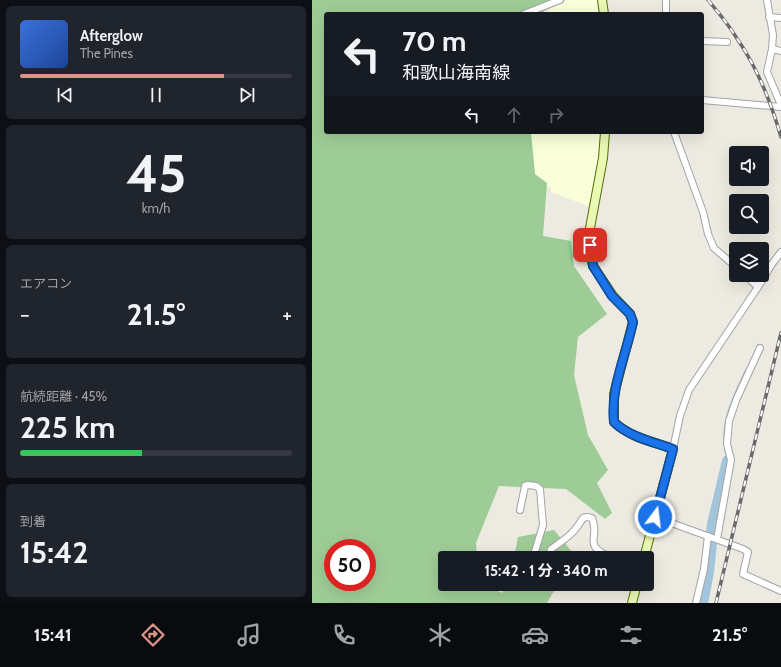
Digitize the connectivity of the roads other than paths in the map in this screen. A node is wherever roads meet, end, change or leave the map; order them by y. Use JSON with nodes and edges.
{"nodes":[{"id":1,"x":560,"y":0,"type":"edge"},
{"id":2,"x":602,"y":0,"type":"edge"},
{"id":3,"x":666,"y":0,"type":"edge"},
{"id":4,"x":767,"y":0,"type":"edge"},
{"id":5,"x":529,"y":12,"type":"edge"},
{"id":6,"x":604,"y":12,"type":"edge"},
{"id":7,"x":666,"y":12,"type":"edge"},
{"id":8,"x":769,"y":16,"type":"junction"},
{"id":9,"x":781,"y":18,"type":"edge"},
{"id":10,"x":704,"y":42,"type":"edge"},
{"id":11,"x":727,"y":42,"type":"dead end"},
{"id":12,"x":772,"y":49,"type":"junction"},
{"id":13,"x":781,"y":51,"type":"edge"},
{"id":14,"x":704,"y":100,"type":"edge"},
{"id":15,"x":781,"y":106,"type":"edge"},
{"id":16,"x":605,"y":134,"type":"edge"},
{"id":17,"x":675,"y":134,"type":"edge"},
{"id":18,"x":781,"y":252,"type":"edge"},
{"id":19,"x":729,"y":261,"type":"edge"},
{"id":20,"x":753,"y":282,"type":"edge"},
{"id":21,"x":758,"y":287,"type":"junction"},
{"id":22,"x":760,"y":348,"type":"dead end"},
{"id":23,"x":673,"y":449,"type":"junction"},
{"id":24,"x":520,"y":510,"type":"dead end"},
{"id":25,"x":655,"y":517,"type":"junction"},
{"id":26,"x":708,"y":536,"type":"junction"},
{"id":27,"x":717,"y":539,"type":"junction"},
{"id":28,"x":535,"y":551,"type":"edge"},
{"id":29,"x":551,"y":551,"type":"edge"},
{"id":30,"x":597,"y":551,"type":"edge"},
{"id":31,"x":646,"y":551,"type":"edge"},
{"id":32,"x":635,"y":591,"type":"edge"},
{"id":33,"x":781,"y":591,"type":"edge"},
{"id":34,"x":632,"y":603,"type":"edge"},
{"id":35,"x":696,"y":603,"type":"edge"}],
"edges":[{"from":1,"to":5,"type":"street"},
{"from":2,"to":6,"type":"main road"},
{"from":3,"to":7,"type":"street"},
{"from":4,"to":8,"type":"street"},
{"from":8,"to":9,"type":"street"},
{"from":8,"to":12,"type":"street"},
{"from":10,"to":11,"type":"street"},
{"from":12,"to":13,"type":"street"},
{"from":12,"to":15,"type":"street"},
{"from":14,"to":15,"type":"street"},
{"from":16,"to":23,"type":"main road"},
{"from":17,"to":19,"type":"street"},
{"from":18,"to":21,"type":"street"},
{"from":20,"to":21,"type":"street"},
{"from":21,"to":23,"type":"street"},
{"from":22,"to":27,"type":"street"},
{"from":23,"to":25,"type":"main road"},
{"from":24,"to":28,"type":"street"},
{"from":25,"to":26,"type":"street"},
{"from":25,"to":31,"type":"main road"},
{"from":26,"to":27,"type":"street"},
{"from":26,"to":35,"type":"street"},
{"from":27,"to":33,"type":"street"},
{"from":29,"to":30,"type":"street"},
{"from":32,"to":34,"type":"main road"}]}
